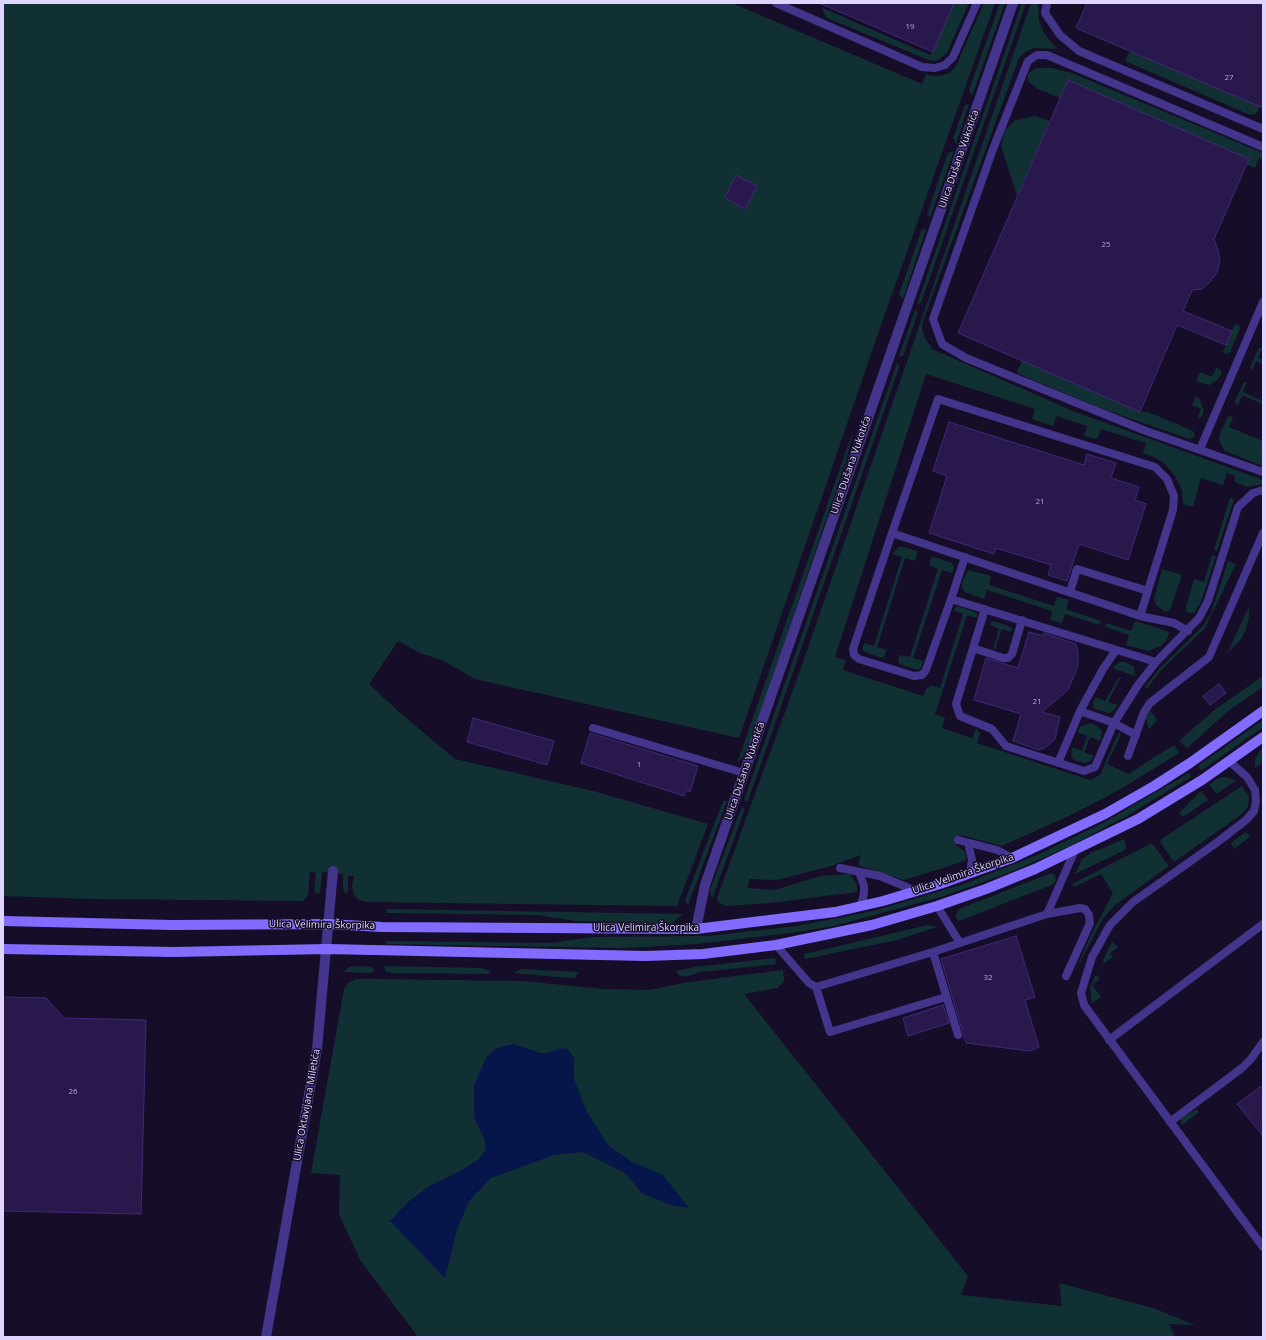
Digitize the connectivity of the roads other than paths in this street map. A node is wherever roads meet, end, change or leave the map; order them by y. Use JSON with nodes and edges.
{"nodes":[{"id":1,"x":776,"y":3,"type":"edge"},
{"id":2,"x":977,"y":3,"type":"edge"},
{"id":3,"x":1013,"y":3,"type":"edge"},
{"id":4,"x":1047,"y":3,"type":"edge"},
{"id":5,"x":1263,"y":129,"type":"edge"},
{"id":6,"x":1263,"y":147,"type":"edge"},
{"id":7,"x":1263,"y":302,"type":"edge"},
{"id":8,"x":1200,"y":449,"type":"junction"},
{"id":9,"x":1263,"y":472,"type":"edge"},
{"id":10,"x":1263,"y":490,"type":"edge"},
{"id":11,"x":892,"y":533,"type":"junction"},
{"id":12,"x":1263,"y":533,"type":"edge"},
{"id":13,"x":965,"y":558,"type":"junction"},
{"id":14,"x":1148,"y":591,"type":"junction"},
{"id":15,"x":1070,"y":592,"type":"junction"},
{"id":16,"x":951,"y":599,"type":"junction"},
{"id":17,"x":986,"y":609,"type":"junction"},
{"id":18,"x":1140,"y":616,"type":"junction"},
{"id":19,"x":1022,"y":620,"type":"junction"},
{"id":20,"x":1188,"y":631,"type":"junction"},
{"id":21,"x":973,"y":648,"type":"junction"},
{"id":22,"x":1116,"y":650,"type":"junction"},
{"id":23,"x":1156,"y":662,"type":"junction"},
{"id":24,"x":1080,"y":711,"type":"junction"},
{"id":25,"x":1263,"y":711,"type":"edge"},
{"id":26,"x":1114,"y":724,"type":"junction"},
{"id":27,"x":593,"y":728,"type":"dead end"},
{"id":28,"x":1136,"y":735,"type":"junction"},
{"id":29,"x":1263,"y":737,"type":"edge"},
{"id":30,"x":1128,"y":756,"type":"dead end"},
{"id":31,"x":1230,"y":761,"type":"junction"},
{"id":32,"x":1058,"y":763,"type":"junction"},
{"id":33,"x":744,"y":773,"type":"junction"},
{"id":34,"x":1255,"y":790,"type":"junction"},
{"id":35,"x":1263,"y":794,"type":"edge"},
{"id":36,"x":958,"y":840,"type":"dead end"},
{"id":37,"x":968,"y":843,"type":"junction"},
{"id":38,"x":1075,"y":850,"type":"junction"},
{"id":39,"x":1012,"y":858,"type":"junction"},
{"id":40,"x":840,"y":868,"type":"dead end"},
{"id":41,"x":332,"y":871,"type":"dead end"},
{"id":42,"x":859,"y":872,"type":"junction"},
{"id":43,"x":970,"y":874,"type":"junction"},
{"id":44,"x":916,"y":891,"type":"junction"},
{"id":45,"x":861,"y":906,"type":"junction"},
{"id":46,"x":937,"y":906,"type":"junction"},
{"id":47,"x":1047,"y":914,"type":"junction"},
{"id":48,"x":3,"y":921,"type":"edge"},
{"id":49,"x":329,"y":924,"type":"junction"},
{"id":50,"x":1263,"y":924,"type":"edge"},
{"id":51,"x":696,"y":929,"type":"junction"},
{"id":52,"x":960,"y":943,"type":"junction"},
{"id":53,"x":776,"y":945,"type":"junction"},
{"id":54,"x":3,"y":949,"type":"edge"},
{"id":55,"x":327,"y":949,"type":"junction"},
{"id":56,"x":933,"y":952,"type":"junction"},
{"id":57,"x":1066,"y":976,"type":"dead end"},
{"id":58,"x":816,"y":987,"type":"junction"},
{"id":59,"x":946,"y":997,"type":"junction"},
{"id":60,"x":958,"y":1035,"type":"dead end"},
{"id":61,"x":1109,"y":1040,"type":"junction"},
{"id":62,"x":1263,"y":1042,"type":"edge"},
{"id":63,"x":1170,"y":1122,"type":"junction"},
{"id":64,"x":1263,"y":1247,"type":"edge"},
{"id":65,"x":266,"y":1337,"type":"edge"}],
"edges":[{"from":1,"to":2,"type":"lane"},
{"from":3,"to":33,"type":"street","name":"Ulica Dušana Vukotića"},
{"from":4,"to":5,"type":"lane"},
{"from":6,"to":8,"type":"lane"},
{"from":7,"to":8,"type":"lane"},
{"from":8,"to":9,"type":"lane"},
{"from":10,"to":20,"type":"lane"},
{"from":11,"to":13,"type":"lane"},
{"from":11,"to":14,"type":"lane"},
{"from":11,"to":16,"type":"lane"},
{"from":12,"to":28,"type":"lane"},
{"from":13,"to":15,"type":"lane"},
{"from":13,"to":16,"type":"lane"},
{"from":14,"to":15,"type":"lane"},
{"from":14,"to":18,"type":"lane"},
{"from":15,"to":18,"type":"lane"},
{"from":16,"to":17,"type":"lane"},
{"from":17,"to":19,"type":"lane"},
{"from":17,"to":21,"type":"lane"},
{"from":18,"to":20,"type":"lane"},
{"from":19,"to":21,"type":"lane"},
{"from":19,"to":22,"type":"lane"},
{"from":20,"to":23,"type":"lane"},
{"from":21,"to":32,"type":"lane"},
{"from":22,"to":23,"type":"lane"},
{"from":22,"to":24,"type":"lane"},
{"from":23,"to":26,"type":"lane"},
{"from":24,"to":26,"type":"lane"},
{"from":24,"to":32,"type":"lane"},
{"from":25,"to":39,"type":"main road","name":"Ulica Velimira Škorpika"},
{"from":26,"to":28,"type":"lane"},
{"from":26,"to":32,"type":"lane"},
{"from":27,"to":33,"type":"lane"},
{"from":28,"to":30,"type":"lane"},
{"from":29,"to":31,"type":"main road","name":"Ulica Velimira Škorpika"},
{"from":31,"to":34,"type":"lane"},
{"from":31,"to":38,"type":"main road","name":"Ulica Velimira Škorpika"},
{"from":33,"to":51,"type":"street","name":"Ulica Dušana Vukotića"},
{"from":34,"to":35,"type":"lane"},
{"from":34,"to":61,"type":"lane"},
{"from":36,"to":37,"type":"lane"},
{"from":37,"to":39,"type":"lane"},
{"from":37,"to":43,"type":"lane"},
{"from":38,"to":46,"type":"main road","name":"Ulica Velimira Škorpika"},
{"from":38,"to":47,"type":"lane"},
{"from":39,"to":43,"type":"main road","name":"Ulica Velimira Škorpika"},
{"from":40,"to":42,"type":"lane"},
{"from":41,"to":49,"type":"street","name":"Ulica Oktavijana Miletića"},
{"from":42,"to":44,"type":"lane"},
{"from":42,"to":45,"type":"lane"},
{"from":43,"to":44,"type":"main road","name":"Ulica Velimira Škorpika"},
{"from":44,"to":45,"type":"main road","name":"Ulica Velimira Škorpika"},
{"from":45,"to":51,"type":"main road","name":"Ulica Velimira Škorpika"},
{"from":46,"to":52,"type":"lane"},
{"from":46,"to":53,"type":"main road","name":"Ulica Velimira Škorpika"},
{"from":47,"to":52,"type":"lane"},
{"from":47,"to":57,"type":"lane"},
{"from":48,"to":49,"type":"main road","name":"Ulica Velimira Škorpika"},
{"from":49,"to":51,"type":"main road","name":"Ulica Velimira Škorpika"},
{"from":49,"to":55,"type":"street","name":"Ulica Oktavijana Miletića"},
{"from":50,"to":61,"type":"lane"},
{"from":52,"to":56,"type":"lane"},
{"from":53,"to":55,"type":"main road","name":"Ulica Velimira Škorpika"},
{"from":53,"to":58,"type":"lane"},
{"from":54,"to":55,"type":"main road","name":"Ulica Velimira Škorpika"},
{"from":55,"to":65,"type":"street","name":"Ulica Oktavijana Miletića"},
{"from":56,"to":58,"type":"lane"},
{"from":56,"to":59,"type":"lane"},
{"from":58,"to":59,"type":"lane"},
{"from":59,"to":60,"type":"lane"},
{"from":61,"to":63,"type":"lane"},
{"from":62,"to":63,"type":"lane"},
{"from":63,"to":64,"type":"lane"}]}
